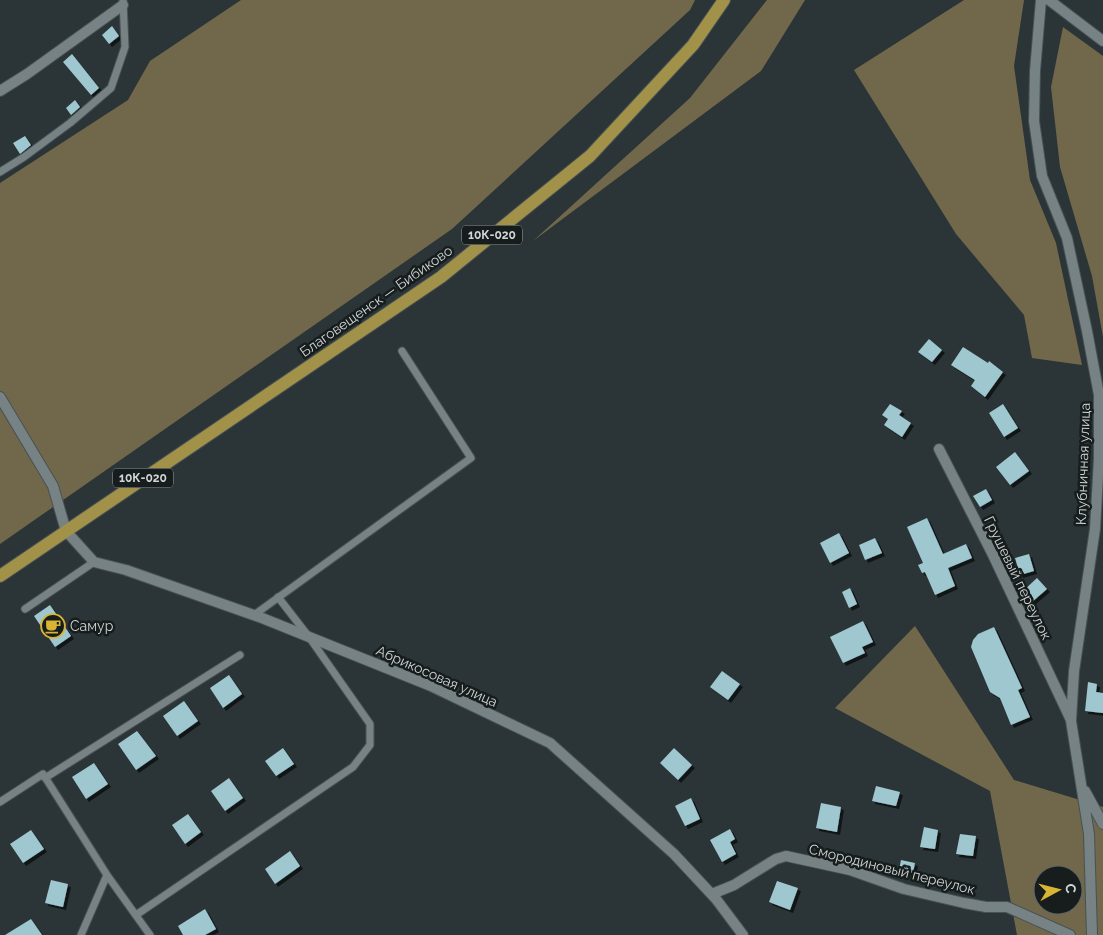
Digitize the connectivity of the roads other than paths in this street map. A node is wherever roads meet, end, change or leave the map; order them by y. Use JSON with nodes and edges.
{"nodes":[{"id":1,"x":724,"y":0,"type":"edge"},
{"id":2,"x":1041,"y":0,"type":"edge"},
{"id":3,"x":1049,"y":0,"type":"edge"},
{"id":4,"x":123,"y":3,"type":"edge"},
{"id":5,"x":1103,"y":41,"type":"edge"},
{"id":6,"x":0,"y":91,"type":"edge"},
{"id":7,"x":0,"y":172,"type":"edge"},
{"id":8,"x":402,"y":351,"type":"dead end"},
{"id":9,"x":0,"y":397,"type":"edge"},
{"id":10,"x":939,"y":449,"type":"dead end"},
{"id":11,"x":66,"y":531,"type":"junction"},
{"id":12,"x":94,"y":562,"type":"junction"},
{"id":13,"x":0,"y":576,"type":"edge"},
{"id":14,"x":278,"y":597,"type":"junction"},
{"id":15,"x":25,"y":609,"type":"dead end"},
{"id":16,"x":254,"y":615,"type":"junction"},
{"id":17,"x":309,"y":637,"type":"junction"},
{"id":18,"x":240,"y":655,"type":"dead end"},
{"id":19,"x":1071,"y":721,"type":"junction"},
{"id":20,"x":45,"y":778,"type":"junction"},
{"id":21,"x":1081,"y":783,"type":"junction"},
{"id":22,"x":0,"y":802,"type":"edge"},
{"id":23,"x":1103,"y":824,"type":"edge"},
{"id":24,"x":107,"y":875,"type":"junction"},
{"id":25,"x":712,"y":894,"type":"junction"},
{"id":26,"x":136,"y":915,"type":"junction"},
{"id":27,"x":81,"y":935,"type":"edge"},
{"id":28,"x":150,"y":935,"type":"edge"},
{"id":29,"x":743,"y":935,"type":"edge"},
{"id":30,"x":1070,"y":935,"type":"edge"},
{"id":31,"x":1092,"y":935,"type":"edge"}],
"edges":[{"from":1,"to":11,"type":"main road","name":"Благовещенск — Бибиково","number":"10К-020"},
{"from":2,"to":19,"type":"street","name":"Клубничная улица"},
{"from":3,"to":5,"type":"street"},
{"from":4,"to":6,"type":"street"},
{"from":4,"to":7,"type":"lane"},
{"from":8,"to":14,"type":"lane"},
{"from":9,"to":11,"type":"street"},
{"from":10,"to":19,"type":"street","name":"Грушевый переулок"},
{"from":11,"to":12,"type":"street"},
{"from":11,"to":13,"type":"main road","name":"Благовещенск — Бибиково","number":"10К-020"},
{"from":12,"to":15,"type":"lane"},
{"from":12,"to":16,"type":"street","name":"Абрикосовая улица"},
{"from":14,"to":16,"type":"lane"},
{"from":14,"to":17,"type":"lane"},
{"from":16,"to":17,"type":"street","name":"Абрикосовая улица"},
{"from":17,"to":25,"type":"street","name":"Абрикосовая улица"},
{"from":17,"to":26,"type":"lane"},
{"from":18,"to":20,"type":"lane"},
{"from":19,"to":21,"type":"street","name":"Клубничная улица"},
{"from":20,"to":22,"type":"lane"},
{"from":20,"to":24,"type":"lane"},
{"from":21,"to":23,"type":"street"},
{"from":21,"to":31,"type":"street","name":"Клубничная улица"},
{"from":24,"to":26,"type":"lane"},
{"from":24,"to":27,"type":"lane"},
{"from":25,"to":29,"type":"street","name":"Абрикосовая улица"},
{"from":25,"to":30,"type":"street","name":"Смородиновый переулок"},
{"from":26,"to":28,"type":"lane"}]}
